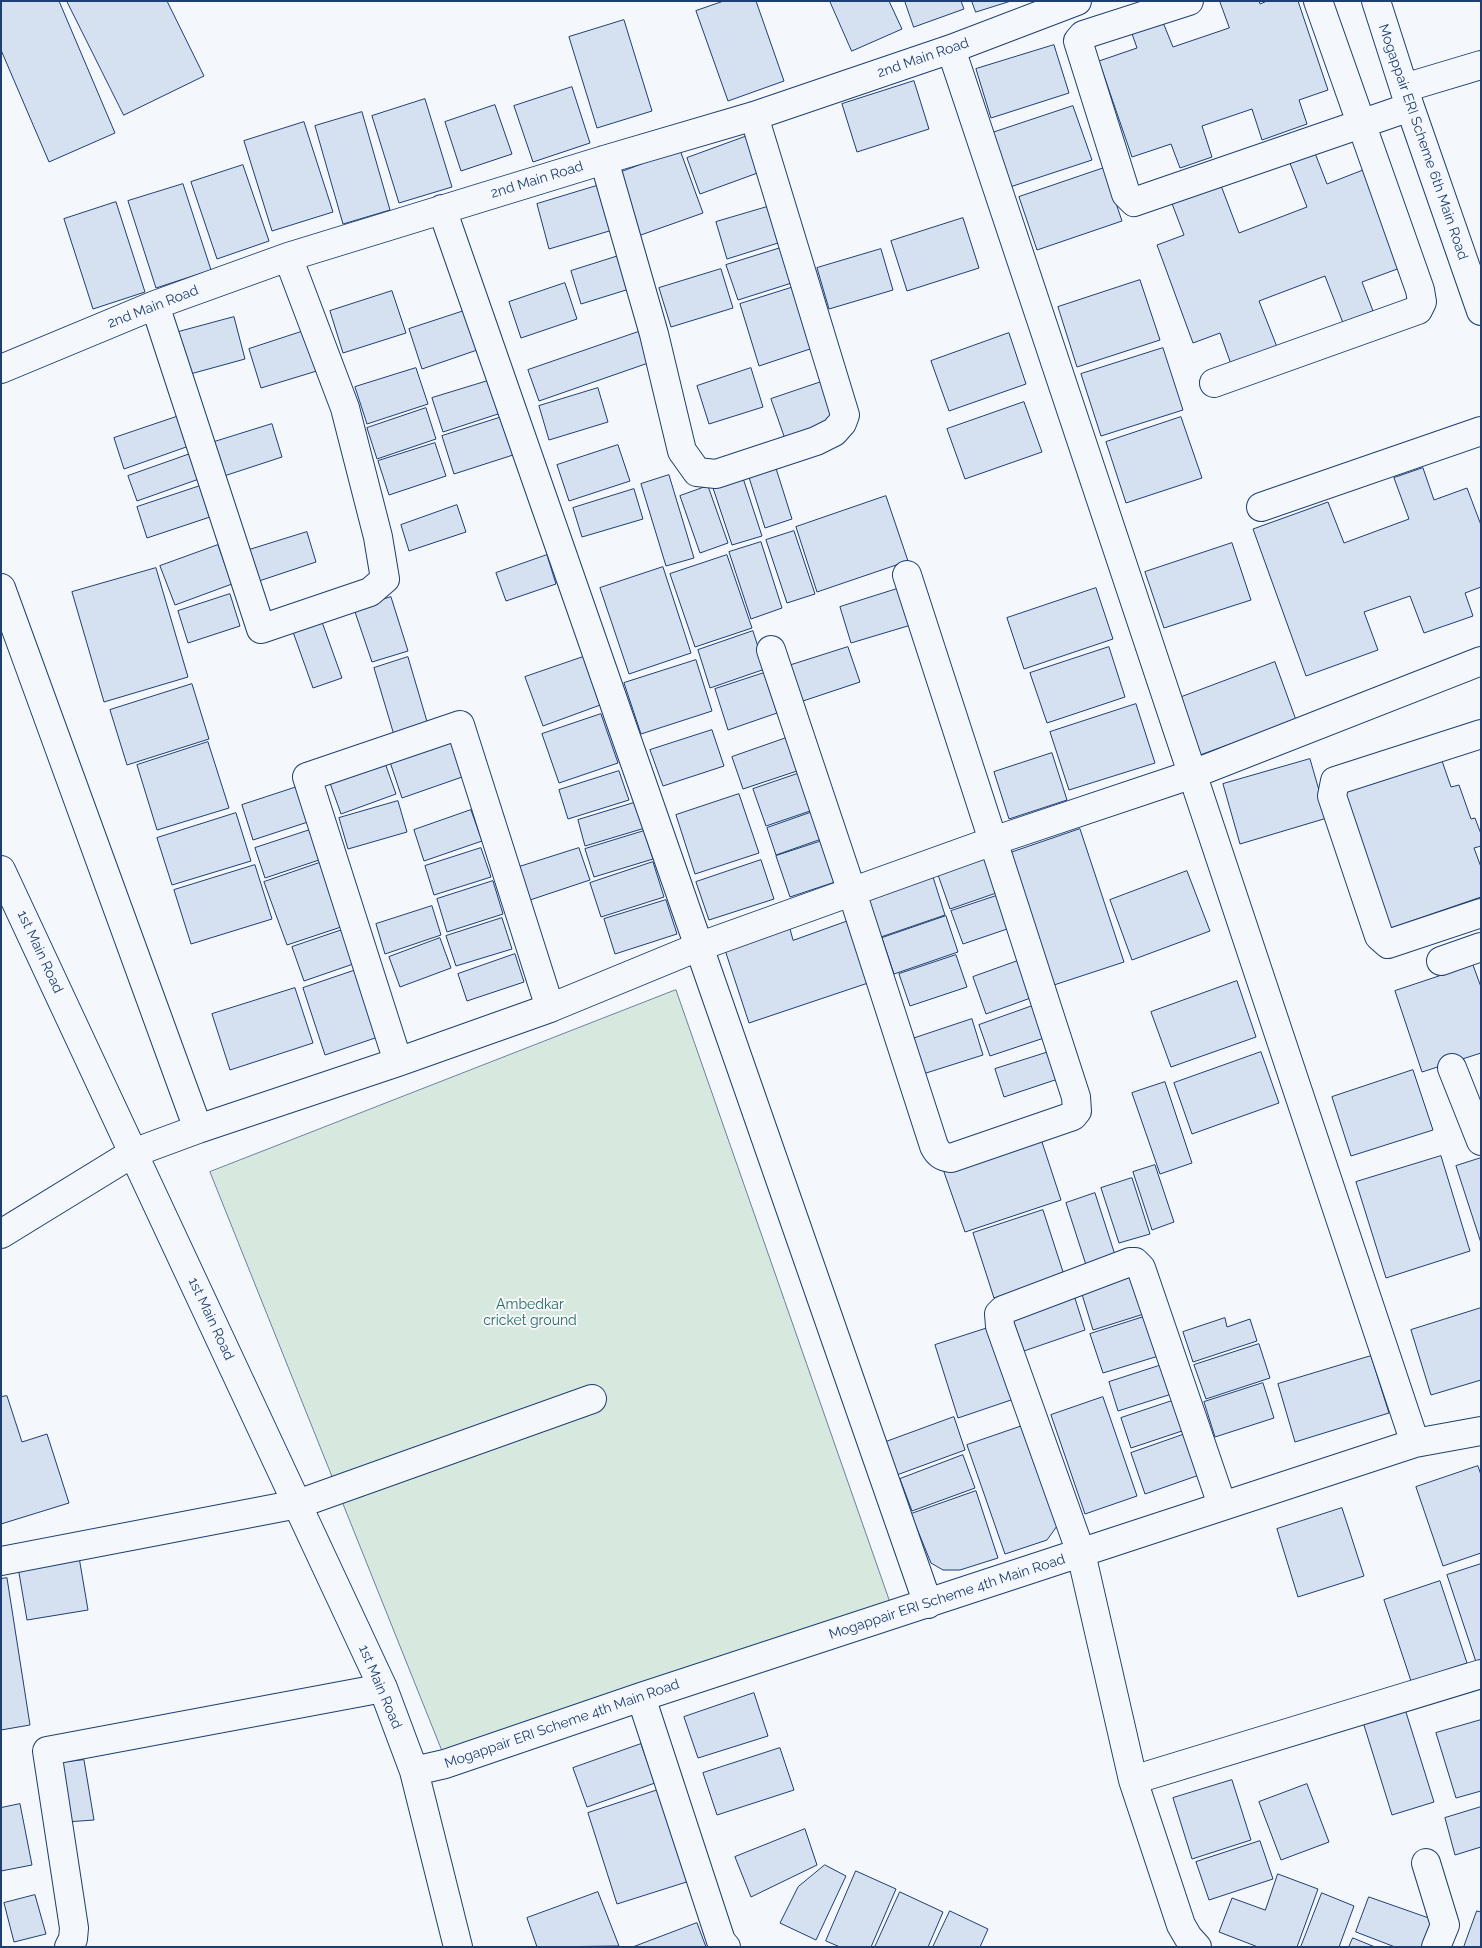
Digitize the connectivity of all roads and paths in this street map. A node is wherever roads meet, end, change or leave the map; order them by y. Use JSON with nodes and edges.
{"nodes":[{"id":1,"x":1077,"y":1,"type":"edge"},
{"id":2,"x":1189,"y":1,"type":"edge"},
{"id":3,"x":1318,"y":1,"type":"edge"},
{"id":4,"x":1376,"y":1,"type":"edge"},
{"id":5,"x":951,"y":49,"type":"junction"},
{"id":6,"x":1481,"y":65,"type":"edge"},
{"id":7,"x":1407,"y":97,"type":"junction"},
{"id":8,"x":754,"y":116,"type":"junction"},
{"id":9,"x":1360,"y":124,"type":"junction"},
{"id":10,"x":604,"y":160,"type":"junction"},
{"id":11,"x":442,"y":209,"type":"junction"},
{"id":12,"x":288,"y":257,"type":"junction"},
{"id":13,"x":155,"y":305,"type":"junction"},
{"id":14,"x":1481,"y":311,"type":"edge"},
{"id":15,"x":1,"y":369,"type":"edge"},
{"id":16,"x":1214,"y":383,"type":"dead end"},
{"id":17,"x":1481,"y":431,"type":"edge"},
{"id":18,"x":1261,"y":507,"type":"dead end"},
{"id":19,"x":907,"y":575,"type":"dead end"},
{"id":20,"x":1,"y":588,"type":"edge"},
{"id":21,"x":771,"y":650,"type":"dead end"},
{"id":22,"x":1481,"y":662,"type":"edge"},
{"id":23,"x":1481,"y":734,"type":"edge"},
{"id":24,"x":1193,"y":774,"type":"junction"},
{"id":25,"x":993,"y":841,"type":"junction"},
{"id":26,"x":1,"y":870,"type":"edge"},
{"id":27,"x":852,"y":892,"type":"junction"},
{"id":28,"x":1481,"y":913,"type":"edge"},
{"id":29,"x":698,"y":947,"type":"junction"},
{"id":30,"x":1481,"y":947,"type":"edge"},
{"id":31,"x":1441,"y":961,"type":"dead end"},
{"id":32,"x":550,"y":1008,"type":"junction"},
{"id":33,"x":398,"y":1062,"type":"junction"},
{"id":34,"x":1452,"y":1068,"type":"dead end"},
{"id":35,"x":198,"y":1129,"type":"junction"},
{"id":36,"x":1481,"y":1141,"type":"edge"},
{"id":37,"x":133,"y":1153,"type":"junction"},
{"id":38,"x":1,"y":1234,"type":"edge"},
{"id":39,"x":592,"y":1399,"type":"dead end"},
{"id":40,"x":1481,"y":1431,"type":"edge"},
{"id":41,"x":1415,"y":1443,"type":"junction"},
{"id":42,"x":298,"y":1504,"type":"junction"},
{"id":43,"x":1222,"y":1505,"type":"junction"},
{"id":44,"x":1080,"y":1553,"type":"junction"},
{"id":45,"x":1,"y":1561,"type":"edge"},
{"id":46,"x":928,"y":1604,"type":"junction"},
{"id":47,"x":1481,"y":1674,"type":"edge"},
{"id":48,"x":383,"y":1688,"type":"junction"},
{"id":49,"x":641,"y":1697,"type":"junction"},
{"id":50,"x":414,"y":1771,"type":"junction"},
{"id":51,"x":1133,"y":1780,"type":"junction"},
{"id":52,"x":1426,"y":1863,"type":"dead end"},
{"id":53,"x":69,"y":1947,"type":"edge"},
{"id":54,"x":458,"y":1947,"type":"edge"},
{"id":55,"x":726,"y":1947,"type":"edge"},
{"id":56,"x":1198,"y":1947,"type":"edge"},
{"id":57,"x":1436,"y":1947,"type":"edge"}],
"edges":[{"from":1,"to":5,"type":"street","name":"2nd Main Road"},
{"from":2,"to":9,"type":"street"},
{"from":3,"to":9,"type":"street"},
{"from":4,"to":7,"type":"street","name":"Mogappair ERI Scheme 6th Main Road"},
{"from":5,"to":8,"type":"street","name":"2nd Main Road"},
{"from":5,"to":24,"type":"street"},
{"from":6,"to":7,"type":"street"},
{"from":7,"to":9,"type":"street"},
{"from":7,"to":14,"type":"street","name":"Mogappair ERI Scheme 6th Main Road"},
{"from":8,"to":10,"type":"street","name":"2nd Main Road"},
{"from":8,"to":10,"type":"street"},
{"from":9,"to":16,"type":"street"},
{"from":10,"to":11,"type":"street","name":"2nd Main Road"},
{"from":11,"to":12,"type":"street","name":"2nd Main Road"},
{"from":11,"to":29,"type":"street"},
{"from":12,"to":13,"type":"street","name":"2nd Main Road"},
{"from":12,"to":13,"type":"street"},
{"from":13,"to":15,"type":"street","name":"2nd Main Road"},
{"from":17,"to":18,"type":"street"},
{"from":19,"to":25,"type":"street"},
{"from":20,"to":35,"type":"street"},
{"from":21,"to":27,"type":"street"},
{"from":22,"to":24,"type":"street"},
{"from":23,"to":28,"type":"street"},
{"from":24,"to":25,"type":"street"},
{"from":24,"to":41,"type":"street"},
{"from":25,"to":27,"type":"street"},
{"from":25,"to":27,"type":"street"},
{"from":26,"to":37,"type":"street","name":"1st Main Road"},
{"from":27,"to":29,"type":"street"},
{"from":29,"to":32,"type":"street"},
{"from":29,"to":46,"type":"street"},
{"from":30,"to":31,"type":"street"},
{"from":32,"to":33,"type":"street"},
{"from":32,"to":33,"type":"street"},
{"from":33,"to":35,"type":"street"},
{"from":34,"to":36,"type":"street"},
{"from":35,"to":37,"type":"street"},
{"from":37,"to":38,"type":"street"},
{"from":37,"to":42,"type":"street","name":"1st Main Road"},
{"from":39,"to":42,"type":"street"},
{"from":40,"to":41,"type":"street","name":"Mogappair ERI Scheme 4th Main Road"},
{"from":41,"to":43,"type":"street","name":"Mogappair ERI Scheme 4th Main Road"},
{"from":42,"to":45,"type":"street"},
{"from":42,"to":48,"type":"street","name":"1st Main Road"},
{"from":43,"to":44,"type":"street","name":"Mogappair ERI Scheme 4th Main Road"},
{"from":43,"to":44,"type":"street"},
{"from":44,"to":46,"type":"street","name":"Mogappair ERI Scheme 4th Main Road"},
{"from":44,"to":51,"type":"street"},
{"from":46,"to":49,"type":"street","name":"Mogappair ERI Scheme 4th Main Road"},
{"from":47,"to":51,"type":"street"},
{"from":48,"to":50,"type":"street","name":"1st Main Road"},
{"from":48,"to":53,"type":"street"},
{"from":49,"to":50,"type":"street","name":"Mogappair ERI Scheme 4th Main Road"},
{"from":49,"to":55,"type":"street"},
{"from":50,"to":54,"type":"street","name":"1st Main Road"},
{"from":51,"to":56,"type":"street"},
{"from":52,"to":57,"type":"street"}]}
